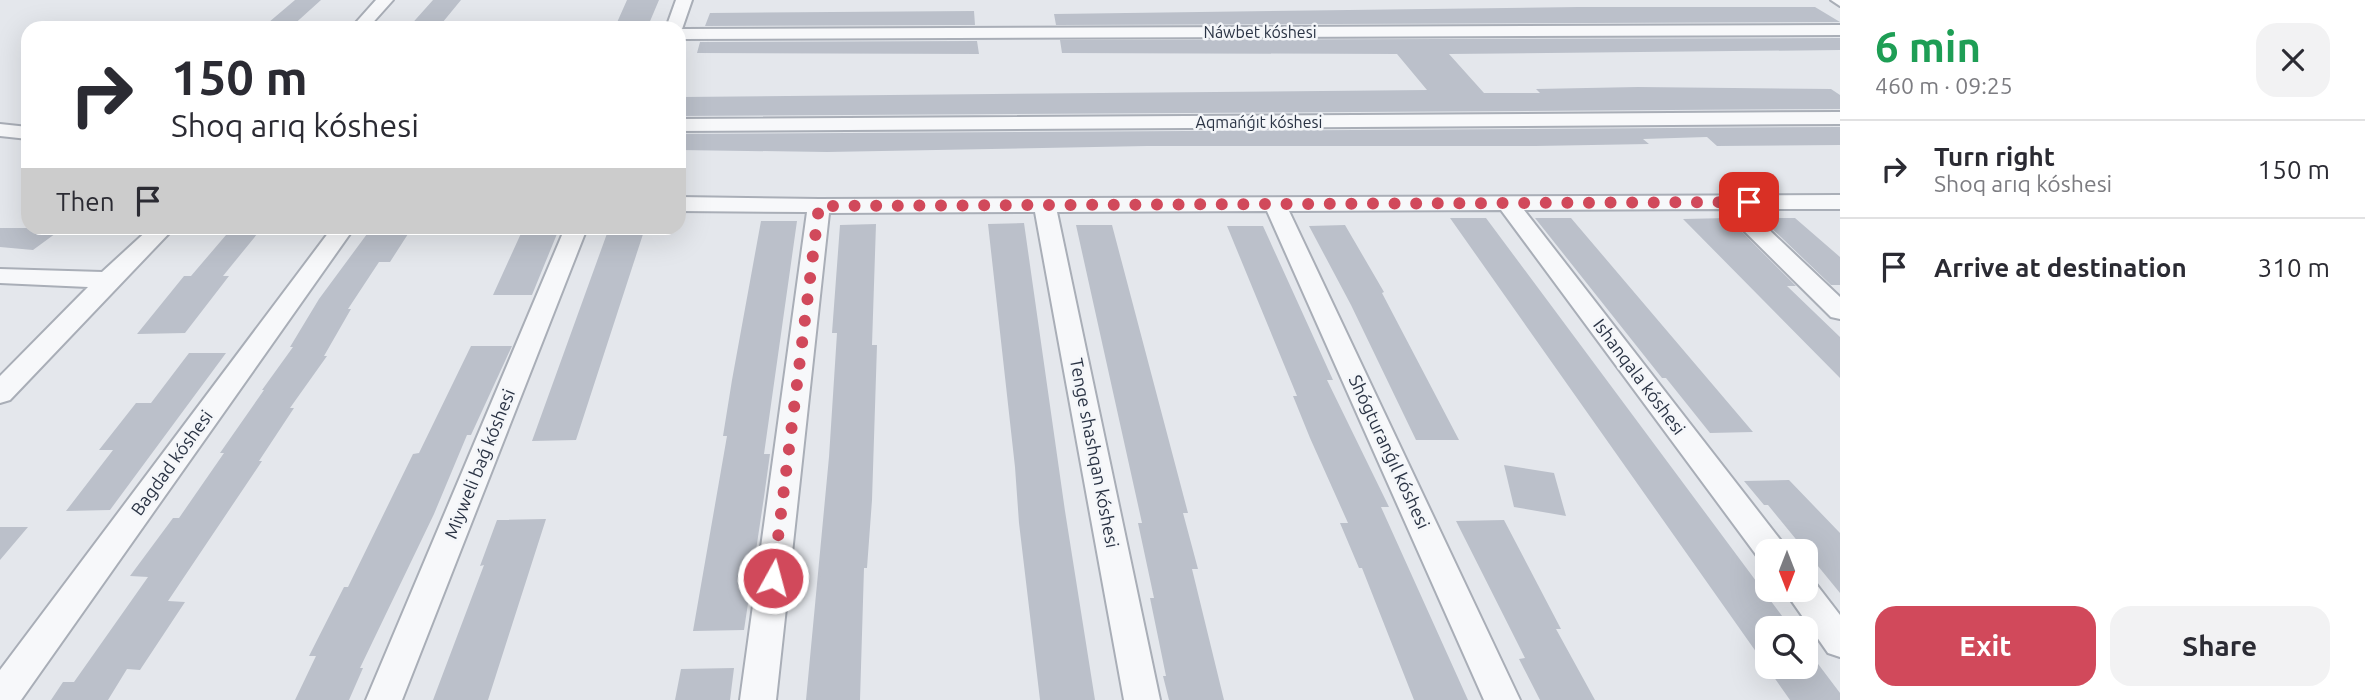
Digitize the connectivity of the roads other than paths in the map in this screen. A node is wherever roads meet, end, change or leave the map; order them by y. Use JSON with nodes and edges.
{"nodes":[{"id":1,"x":385,"y":0,"type":"edge"},
{"id":2,"x":684,"y":0,"type":"edge"},
{"id":3,"x":366,"y":21,"type":"edge"},
{"id":4,"x":676,"y":21,"type":"edge"},
{"id":5,"x":1840,"y":30,"type":"edge"},
{"id":6,"x":686,"y":34,"type":"edge"},
{"id":7,"x":1840,"y":118,"type":"edge"},
{"id":8,"x":686,"y":125,"type":"edge"},
{"id":9,"x":0,"y":130,"type":"edge"},
{"id":10,"x":21,"y":132,"type":"edge"},
{"id":11,"x":1727,"y":202,"type":"junction"},
{"id":12,"x":1840,"y":202,"type":"edge"},
{"id":13,"x":1507,"y":203,"type":"junction"},
{"id":14,"x":686,"y":204,"type":"edge"},
{"id":15,"x":1275,"y":204,"type":"junction"},
{"id":16,"x":1045,"y":205,"type":"junction"},
{"id":17,"x":819,"y":206,"type":"junction"},
{"id":18,"x":156,"y":235,"type":"edge"},
{"id":19,"x":339,"y":235,"type":"edge"},
{"id":20,"x":573,"y":235,"type":"edge"},
{"id":21,"x":0,"y":276,"type":"edge"},
{"id":22,"x":108,"y":280,"type":"junction"},
{"id":23,"x":1840,"y":311,"type":"edge"},
{"id":24,"x":0,"y":393,"type":"edge"},
{"id":25,"x":1763,"y":539,"type":"edge"},
{"id":26,"x":1810,"y":602,"type":"edge"},
{"id":27,"x":1840,"y":642,"type":"edge"},
{"id":28,"x":0,"y":699,"type":"edge"},
{"id":29,"x":384,"y":700,"type":"edge"},
{"id":30,"x":758,"y":700,"type":"edge"},
{"id":31,"x":1142,"y":700,"type":"edge"},
{"id":32,"x":1503,"y":700,"type":"edge"}],
"edges":[{"from":1,"to":3,"type":"street"},
{"from":2,"to":4,"type":"street"},
{"from":5,"to":6,"type":"street","name":"Náwbet kóshesi"},
{"from":7,"to":8,"type":"street","name":"Aqmańǵıt kóshesi"},
{"from":9,"to":10,"type":"street"},
{"from":11,"to":12,"type":"street"},
{"from":11,"to":13,"type":"street"},
{"from":11,"to":23,"type":"street"},
{"from":13,"to":15,"type":"street"},
{"from":13,"to":25,"type":"street","name":"Ishanqala kóshesi"},
{"from":14,"to":17,"type":"street"},
{"from":15,"to":16,"type":"street"},
{"from":15,"to":32,"type":"street","name":"Shógturanǵıl kóshesi"},
{"from":16,"to":17,"type":"street"},
{"from":16,"to":31,"type":"street","name":"Tenge shashqan kóshesi"},
{"from":17,"to":30,"type":"street"},
{"from":18,"to":22,"type":"street"},
{"from":19,"to":28,"type":"street","name":"Bagdad kóshesi"},
{"from":20,"to":29,"type":"street","name":"Miyweli baǵ kóshesi"},
{"from":21,"to":22,"type":"street"},
{"from":22,"to":24,"type":"street"},
{"from":26,"to":27,"type":"street"}]}
